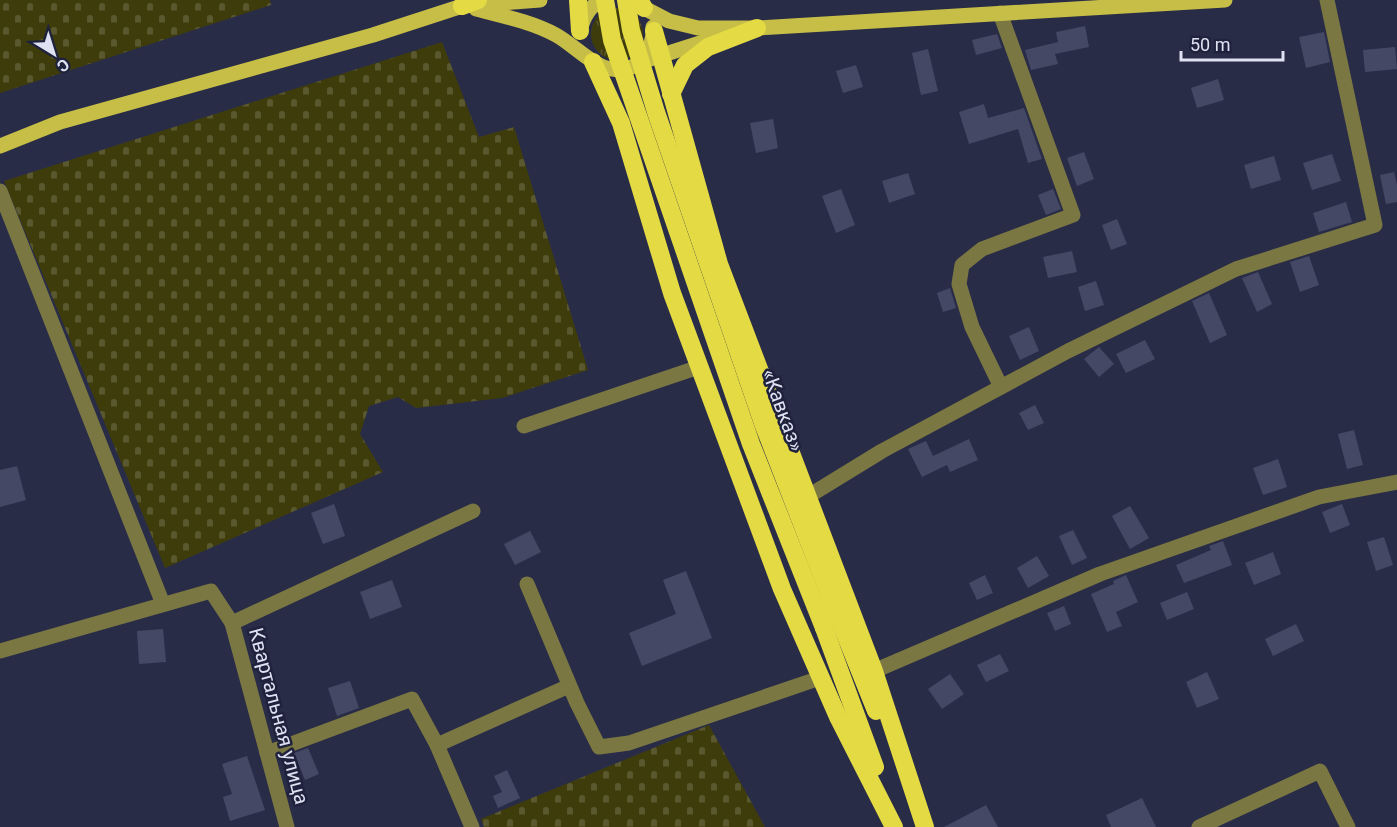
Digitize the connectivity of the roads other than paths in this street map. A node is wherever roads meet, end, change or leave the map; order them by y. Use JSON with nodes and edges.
{"nodes":[{"id":1,"x":540,"y":0,"type":"edge"},
{"id":2,"x":578,"y":0,"type":"edge"},
{"id":3,"x":604,"y":0,"type":"edge"},
{"id":4,"x":1225,"y":0,"type":"edge"},
{"id":5,"x":1327,"y":0,"type":"edge"},
{"id":6,"x":636,"y":2,"type":"edge"},
{"id":7,"x":470,"y":3,"type":"edge"},
{"id":8,"x":1000,"y":13,"type":"junction"},
{"id":9,"x":757,"y":28,"type":"junction"},
{"id":10,"x":580,"y":31,"type":"junction"},
{"id":11,"x":654,"y":31,"type":"junction"},
{"id":12,"x":661,"y":55,"type":"junction"},
{"id":13,"x":593,"y":62,"type":"junction"},
{"id":14,"x":638,"y":63,"type":"junction"},
{"id":15,"x":671,"y":94,"type":"junction"},
{"id":16,"x":0,"y":146,"type":"edge"},
{"id":17,"x":0,"y":191,"type":"edge"},
{"id":18,"x":699,"y":367,"type":"junction"},
{"id":19,"x":1001,"y":387,"type":"junction"},
{"id":20,"x":524,"y":426,"type":"dead end"},
{"id":21,"x":1397,"y":482,"type":"edge"},
{"id":22,"x":807,"y":497,"type":"junction"},
{"id":23,"x":473,"y":511,"type":"dead end"},
{"id":24,"x":527,"y":584,"type":"dead end"},
{"id":25,"x":163,"y":604,"type":"junction"},
{"id":26,"x":232,"y":623,"type":"junction"},
{"id":27,"x":831,"y":623,"type":"junction"},
{"id":28,"x":0,"y":651,"type":"edge"},
{"id":29,"x":874,"y":671,"type":"junction"},
{"id":30,"x":820,"y":678,"type":"junction"},
{"id":31,"x":569,"y":686,"type":"junction"},
{"id":32,"x":437,"y":745,"type":"junction"},
{"id":33,"x":267,"y":753,"type":"junction"},
{"id":34,"x":287,"y":827,"type":"edge"},
{"id":35,"x":472,"y":827,"type":"edge"},
{"id":36,"x":896,"y":827,"type":"edge"},
{"id":37,"x":924,"y":827,"type":"edge"},
{"id":38,"x":1199,"y":827,"type":"edge"},
{"id":39,"x":1348,"y":827,"type":"edge"}],
"edges":[{"from":1,"to":7,"type":"main road"},
{"from":2,"to":10,"type":"highway"},
{"from":3,"to":10,"type":"main road"},
{"from":3,"to":27,"type":"highway","name":"«Кавказ»","bridge":true},
{"from":4,"to":8,"type":"main road"},
{"from":5,"to":19,"type":"street"},
{"from":6,"to":9,"type":"main road"},
{"from":6,"to":11,"type":"main road"},
{"from":6,"to":27,"type":"highway","name":"«Кавказ»","bridge":true},
{"from":7,"to":13,"type":"main road"},
{"from":7,"to":16,"type":"main road"},
{"from":8,"to":9,"type":"main road"},
{"from":8,"to":19,"type":"street"},
{"from":9,"to":12,"type":"main road"},
{"from":9,"to":15,"type":"highway"},
{"from":10,"to":13,"type":"main road"},
{"from":11,"to":12,"type":"highway"},
{"from":11,"to":14,"type":"main road"},
{"from":12,"to":14,"type":"main road"},
{"from":12,"to":15,"type":"highway"},
{"from":13,"to":14,"type":"main road"},
{"from":13,"to":18,"type":"highway"},
{"from":15,"to":22,"type":"highway"},
{"from":17,"to":25,"type":"street"},
{"from":18,"to":20,"type":"street"},
{"from":18,"to":30,"type":"highway"},
{"from":19,"to":22,"type":"street"},
{"from":21,"to":29,"type":"street"},
{"from":22,"to":29,"type":"highway"},
{"from":23,"to":26,"type":"street"},
{"from":24,"to":31,"type":"street"},
{"from":25,"to":26,"type":"street","name":"Квартальная улица"},
{"from":25,"to":28,"type":"street","name":"Квартальная улица"},
{"from":26,"to":33,"type":"street","name":"Квартальная улица"},
{"from":27,"to":36,"type":"highway","name":"«Кавказ»"},
{"from":27,"to":37,"type":"highway","name":"«Кавказ»"},
{"from":29,"to":37,"type":"highway"},
{"from":30,"to":31,"type":"street"},
{"from":30,"to":36,"type":"highway"},
{"from":31,"to":32,"type":"street"},
{"from":32,"to":33,"type":"street"},
{"from":32,"to":35,"type":"street"},
{"from":33,"to":34,"type":"street","name":"Квартальная улица"},
{"from":38,"to":39,"type":"street"}]}
